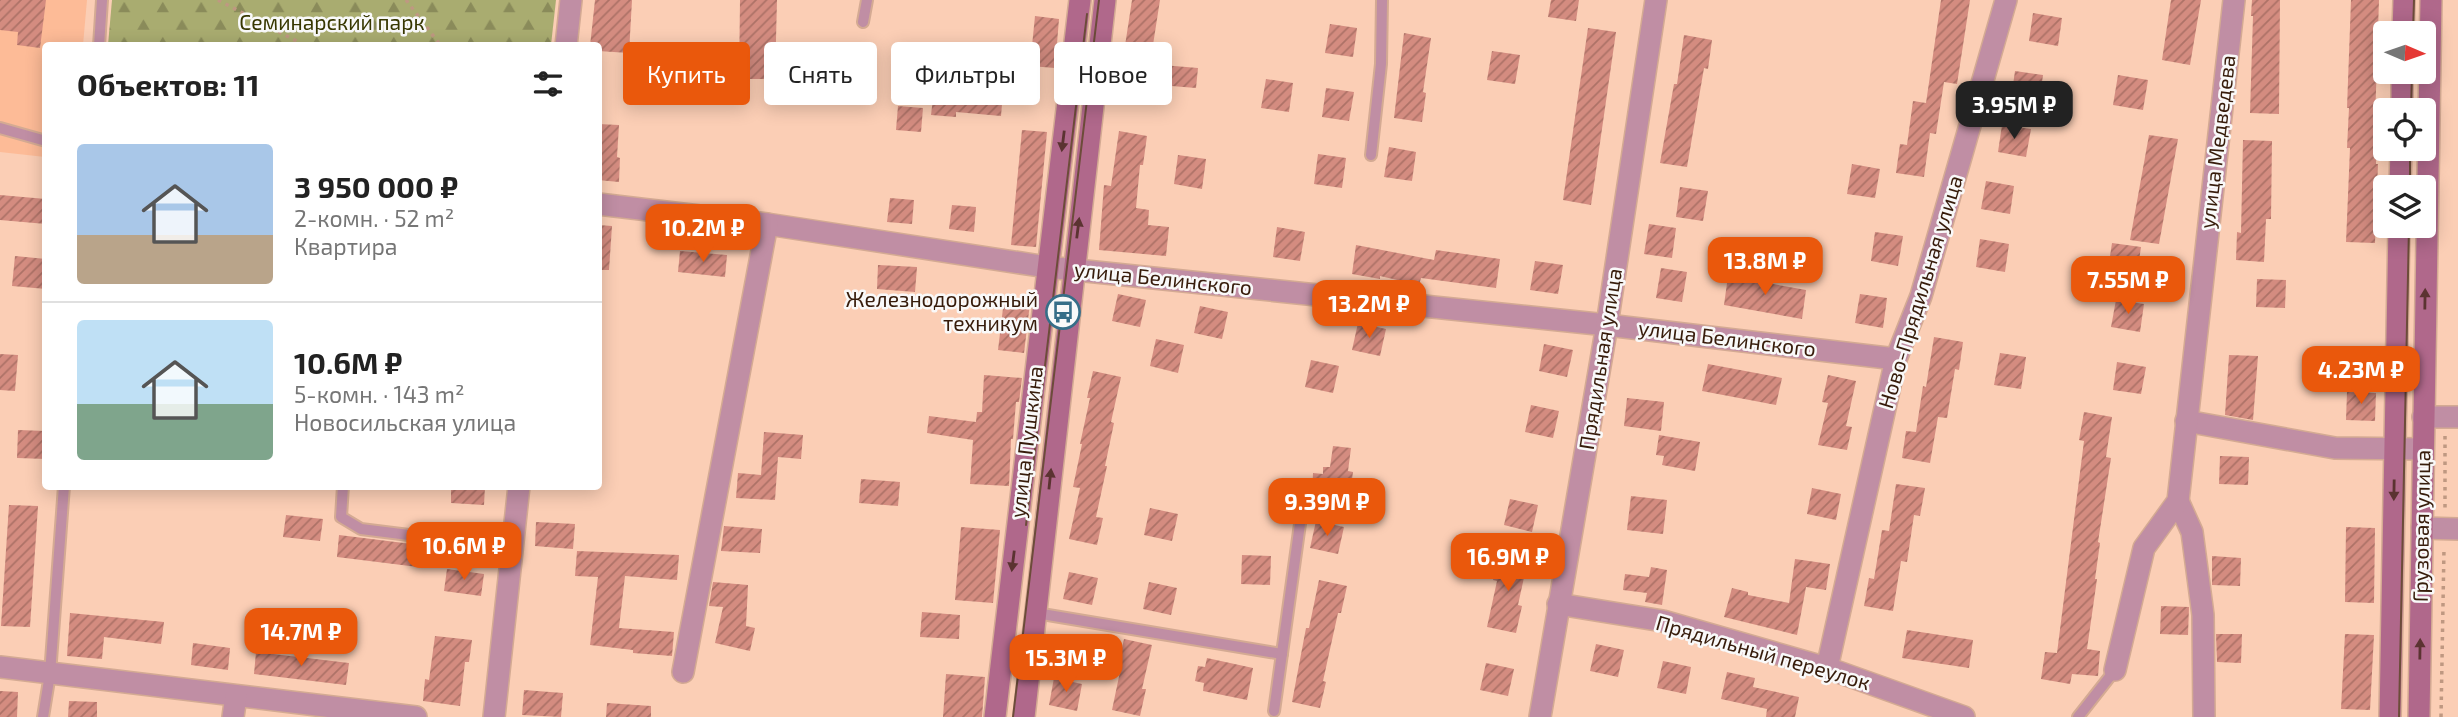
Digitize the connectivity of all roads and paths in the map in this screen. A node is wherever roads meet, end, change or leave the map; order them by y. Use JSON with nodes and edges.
{"nodes":[{"id":1,"x":102,"y":0,"type":"edge"},
{"id":2,"x":218,"y":0,"type":"edge"},
{"id":3,"x":406,"y":0,"type":"edge"},
{"id":4,"x":571,"y":0,"type":"edge"},
{"id":5,"x":867,"y":0,"type":"edge"},
{"id":6,"x":1080,"y":0,"type":"edge"},
{"id":7,"x":1105,"y":0,"type":"edge"},
{"id":8,"x":1382,"y":0,"type":"edge"},
{"id":9,"x":1656,"y":0,"type":"edge"},
{"id":10,"x":2006,"y":0,"type":"edge"},
{"id":11,"x":2234,"y":0,"type":"edge"},
{"id":12,"x":2404,"y":0,"type":"edge"},
{"id":13,"x":2431,"y":0,"type":"edge"},
{"id":14,"x":2403,"y":21,"type":"edge"},
{"id":15,"x":863,"y":22,"type":"dead end"},
{"id":16,"x":99,"y":42,"type":"edge"},
{"id":17,"x":298,"y":42,"type":"edge"},
{"id":18,"x":438,"y":42,"type":"edge"},
{"id":19,"x":566,"y":42,"type":"edge"},
{"id":20,"x":0,"y":128,"type":"edge"},
{"id":21,"x":42,"y":140,"type":"edge"},
{"id":22,"x":1371,"y":155,"type":"dead end"},
{"id":23,"x":602,"y":204,"type":"edge"},
{"id":24,"x":767,"y":224,"type":"junction"},
{"id":25,"x":2399,"y":238,"type":"edge"},
{"id":26,"x":1047,"y":267,"type":"junction"},
{"id":27,"x":1073,"y":270,"type":"junction"},
{"id":28,"x":1607,"y":325,"type":"junction"},
{"id":29,"x":1896,"y":359,"type":"junction"},
{"id":30,"x":2423,"y":417,"type":"junction"},
{"id":31,"x":2458,"y":417,"type":"edge"},
{"id":32,"x":2186,"y":421,"type":"junction"},
{"id":33,"x":2394,"y":449,"type":"junction"},
{"id":34,"x":2422,"y":449,"type":"junction"},
{"id":35,"x":64,"y":490,"type":"edge"},
{"id":36,"x":343,"y":490,"type":"edge"},
{"id":37,"x":519,"y":490,"type":"edge"},
{"id":38,"x":1304,"y":495,"type":"dead end"},
{"id":39,"x":2178,"y":501,"type":"junction"},
{"id":40,"x":2422,"y":528,"type":"junction"},
{"id":41,"x":2458,"y":528,"type":"edge"},
{"id":42,"x":513,"y":548,"type":"junction"},
{"id":43,"x":1558,"y":604,"type":"junction"},
{"id":44,"x":1036,"y":612,"type":"junction"},
{"id":45,"x":1282,"y":654,"type":"junction"},
{"id":46,"x":0,"y":667,"type":"edge"},
{"id":47,"x":1827,"y":668,"type":"junction"},
{"id":48,"x":2115,"y":670,"type":"joint"},
{"id":49,"x":683,"y":672,"type":"dead end"},
{"id":50,"x":50,"y":674,"type":"junction"},
{"id":51,"x":235,"y":706,"type":"edge"},
{"id":52,"x":1274,"y":711,"type":"dead end"},
{"id":53,"x":43,"y":717,"type":"edge"},
{"id":54,"x":416,"y":717,"type":"edge"},
{"id":55,"x":494,"y":717,"type":"edge"},
{"id":56,"x":995,"y":717,"type":"edge"},
{"id":57,"x":1024,"y":717,"type":"edge"},
{"id":58,"x":1540,"y":717,"type":"edge"},
{"id":59,"x":1964,"y":717,"type":"edge"},
{"id":60,"x":2078,"y":717,"type":"edge"},
{"id":61,"x":2204,"y":717,"type":"edge"},
{"id":62,"x":2389,"y":717,"type":"edge"},
{"id":63,"x":2419,"y":717,"type":"edge"}],
"edges":[{"from":1,"to":16,"type":"lane"},
{"from":2,"to":17,"type":"path"},
{"from":3,"to":18,"type":"path"},
{"from":4,"to":19,"type":"street"},
{"from":5,"to":15,"type":"lane"},
{"from":6,"to":26,"type":"main road","name":"улица Пушкина","one_way":true},
{"from":27,"to":7,"type":"main road","name":"улица Пушкина","one_way":true},
{"from":8,"to":22,"type":"lane"},
{"from":9,"to":28,"type":"street","name":"Прядильная улица"},
{"from":10,"to":29,"type":"street","name":"Ново-Прядильная улица"},
{"from":11,"to":32,"type":"street","name":"улица Медведева"},
{"from":12,"to":14,"type":"main road"},
{"from":30,"to":13,"type":"main road","name":"Грузовая улица","one_way":true},
{"from":20,"to":21,"type":"lane"},
{"from":23,"to":24,"type":"street","name":"улица Белинского"},
{"from":24,"to":26,"type":"street","name":"улица Белинского"},
{"from":24,"to":49,"type":"street"},
{"from":25,"to":33,"type":"main road","name":"Грузовая улица"},
{"from":26,"to":27,"type":"street","name":"улица Белинского"},
{"from":26,"to":56,"type":"main road","name":"улица Пушкина","one_way":true},
{"from":27,"to":28,"type":"street","name":"улица Белинского"},
{"from":44,"to":27,"type":"main road","name":"улица Пушкина","one_way":true},
{"from":28,"to":29,"type":"street","name":"улица Белинского"},
{"from":28,"to":43,"type":"street","name":"Прядильная улица"},
{"from":29,"to":47,"type":"street","name":"Ново-Прядильная улица"},
{"from":30,"to":31,"type":"street"},
{"from":30,"to":34,"type":"main road","name":"Грузовая улица"},
{"from":32,"to":33,"type":"street"},
{"from":32,"to":39,"type":"street","name":"улица Медведева"},
{"from":33,"to":34,"type":"street"},
{"from":33,"to":62,"type":"main road","name":"Грузовая улица","one_way":true},
{"from":34,"to":40,"type":"main road","name":"Грузовая улица"},
{"from":35,"to":50,"type":"lane"},
{"from":36,"to":42,"type":"lane"},
{"from":37,"to":42,"type":"street"},
{"from":38,"to":45,"type":"lane"},
{"from":39,"to":48,"type":"street"},
{"from":39,"to":61,"type":"street"},
{"from":40,"to":41,"type":"street"},
{"from":63,"to":40,"type":"main road","name":"Грузовая улица","one_way":true},
{"from":42,"to":55,"type":"street"},
{"from":43,"to":47,"type":"street","name":"Прядильный переулок"},
{"from":43,"to":58,"type":"street","name":"Прядильная улица"},
{"from":44,"to":45,"type":"lane"},
{"from":44,"to":57,"type":"main road","name":"улица Пушкина"},
{"from":45,"to":52,"type":"lane"},
{"from":46,"to":50,"type":"street"},
{"from":47,"to":59,"type":"street","name":"Прядильный переулок"},
{"from":48,"to":60,"type":"lane"},
{"from":50,"to":51,"type":"street"},
{"from":50,"to":53,"type":"lane"},
{"from":51,"to":54,"type":"street"}]}
